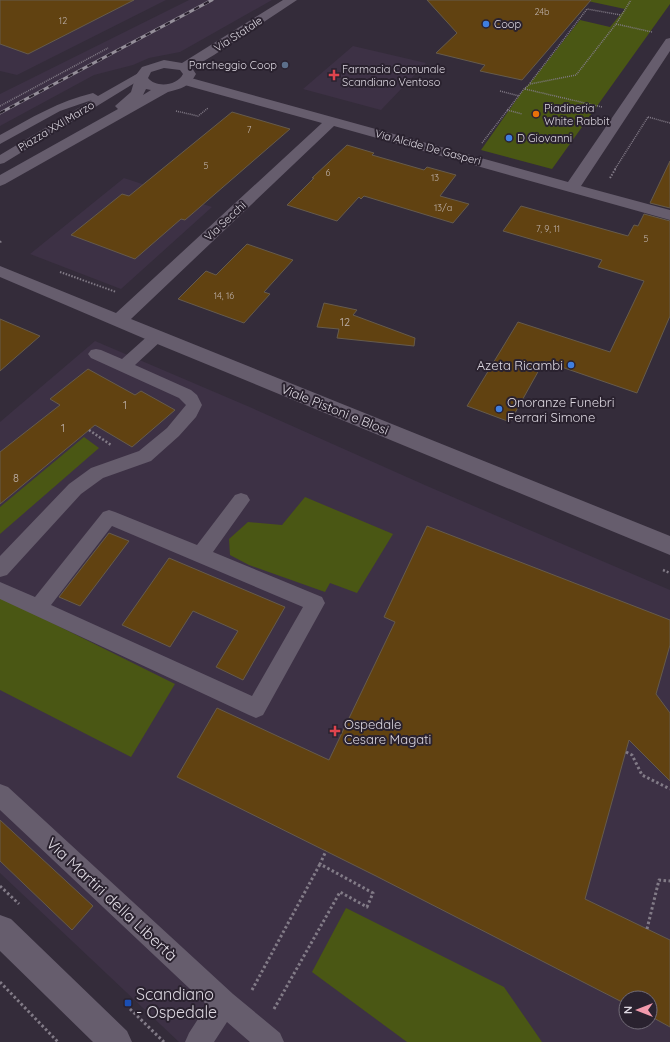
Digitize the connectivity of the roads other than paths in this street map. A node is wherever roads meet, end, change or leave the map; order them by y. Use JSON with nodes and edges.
{"nodes":[{"id":1,"x":291,"y":0,"type":"edge"},
{"id":2,"x":670,"y":42,"type":"edge"},
{"id":3,"x":185,"y":74,"type":"junction"},
{"id":4,"x":141,"y":76,"type":"junction"},
{"id":5,"x":167,"y":87,"type":"junction"},
{"id":6,"x":112,"y":92,"type":"junction"},
{"id":7,"x":332,"y":121,"type":"junction"},
{"id":8,"x":0,"y":140,"type":"edge"},
{"id":9,"x":0,"y":160,"type":"edge"},
{"id":10,"x":21,"y":170,"type":"junction"},
{"id":11,"x":0,"y":181,"type":"edge"},
{"id":12,"x":572,"y":187,"type":"junction"},
{"id":13,"x":670,"y":215,"type":"edge"},
{"id":14,"x":0,"y":271,"type":"edge"},
{"id":15,"x":118,"y":321,"type":"junction"},
{"id":16,"x":156,"y":337,"type":"junction"},
{"id":17,"x":96,"y":354,"type":"dead end"},
{"id":18,"x":123,"y":367,"type":"junction"},
{"id":19,"x":241,"y":500,"type":"dead end"},
{"id":20,"x":670,"y":546,"type":"edge"},
{"id":21,"x":200,"y":555,"type":"junction"},
{"id":22,"x":0,"y":569,"type":"edge"},
{"id":23,"x":0,"y":590,"type":"edge"},
{"id":24,"x":38,"y":607,"type":"junction"},
{"id":25,"x":0,"y":795,"type":"edge"},
{"id":26,"x":0,"y":930,"type":"edge"},
{"id":27,"x":224,"y":1003,"type":"junction"},
{"id":28,"x":266,"y":1037,"type":"edge"},
{"id":29,"x":116,"y":1042,"type":"edge"},
{"id":30,"x":198,"y":1042,"type":"edge"}],
"edges":[{"from":1,"to":3,"type":"street","name":"Via Statale"},
{"from":2,"to":12,"type":"street"},
{"from":3,"to":4,"type":"street"},
{"from":3,"to":5,"type":"street","name":"Via Statale"},
{"from":3,"to":7,"type":"street","name":"Via Alcide De Gasperi"},
{"from":4,"to":5,"type":"street","name":"Via Statale"},
{"from":4,"to":6,"type":"lane","name":"Piazza XXI Marzo"},
{"from":4,"to":10,"type":"street"},
{"from":5,"to":10,"type":"street"},
{"from":6,"to":8,"type":"lane","name":"Piazza XXI Marzo"},
{"from":6,"to":9,"type":"lane","name":"Piazza XXI Marzo"},
{"from":7,"to":12,"type":"street","name":"Via Alcide De Gasperi"},
{"from":7,"to":15,"type":"street","name":"Via Secchi"},
{"from":10,"to":11,"type":"street"},
{"from":12,"to":13,"type":"street","name":"Via Alcide De Gasperi"},
{"from":14,"to":15,"type":"street","name":"Viale Pistoni e Blosi"},
{"from":15,"to":16,"type":"street","name":"Viale Pistoni e Blosi"},
{"from":16,"to":18,"type":"lane"},
{"from":16,"to":20,"type":"street","name":"Viale Pistoni e Blosi"},
{"from":17,"to":18,"type":"lane"},
{"from":18,"to":22,"type":"lane"},
{"from":19,"to":21,"type":"lane"},
{"from":21,"to":24,"type":"lane"},
{"from":21,"to":24,"type":"lane"},
{"from":23,"to":24,"type":"lane"},
{"from":25,"to":27,"type":"lane","name":"Via Martiri della Libertà"},
{"from":26,"to":29,"type":"street"},
{"from":27,"to":28,"type":"lane","name":"Via Martiri della Libertà"},
{"from":27,"to":30,"type":"lane"}]}
